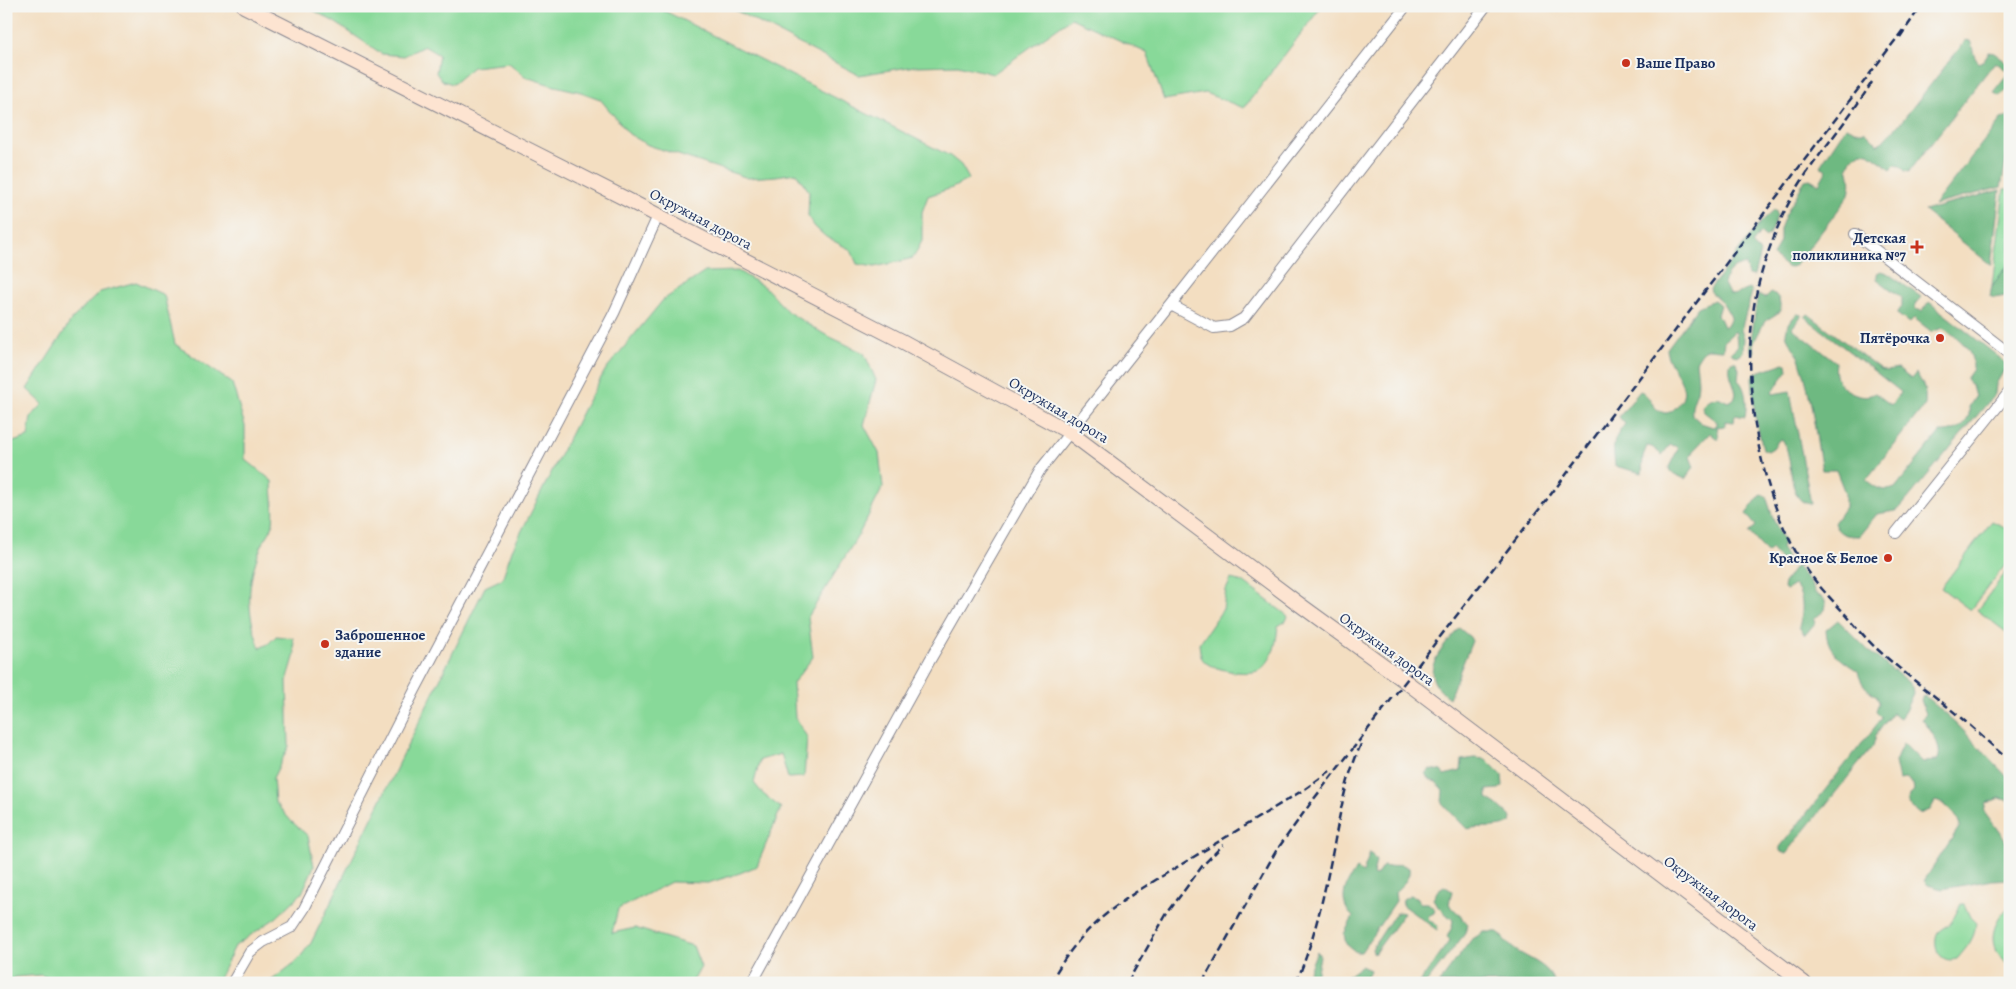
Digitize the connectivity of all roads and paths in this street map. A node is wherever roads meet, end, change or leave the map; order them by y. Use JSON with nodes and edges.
{"nodes":[{"id":1,"x":244,"y":6,"type":"edge"},
{"id":2,"x":1406,"y":6,"type":"edge"},
{"id":3,"x":1486,"y":6,"type":"edge"},
{"id":4,"x":658,"y":216,"type":"junction"},
{"id":5,"x":1856,"y":234,"type":"dead end"},
{"id":6,"x":1171,"y":305,"type":"junction"},
{"id":7,"x":2010,"y":354,"type":"edge"},
{"id":8,"x":2010,"y":391,"type":"edge"},
{"id":9,"x":1069,"y":432,"type":"junction"},
{"id":10,"x":1896,"y":533,"type":"dead end"},
{"id":11,"x":232,"y":983,"type":"edge"},
{"id":12,"x":752,"y":983,"type":"edge"},
{"id":13,"x":1804,"y":983,"type":"edge"}],
"edges":[{"from":1,"to":4,"type":"main road","name":"Окружная дорога"},
{"from":2,"to":6,"type":"street"},
{"from":3,"to":6,"type":"street"},
{"from":4,"to":9,"type":"main road","name":"Окружная дорога"},
{"from":4,"to":11,"type":"street"},
{"from":5,"to":7,"type":"street"},
{"from":6,"to":9,"type":"street"},
{"from":8,"to":10,"type":"street"},
{"from":9,"to":12,"type":"street"},
{"from":9,"to":13,"type":"main road","name":"Окружная дорога"}]}
